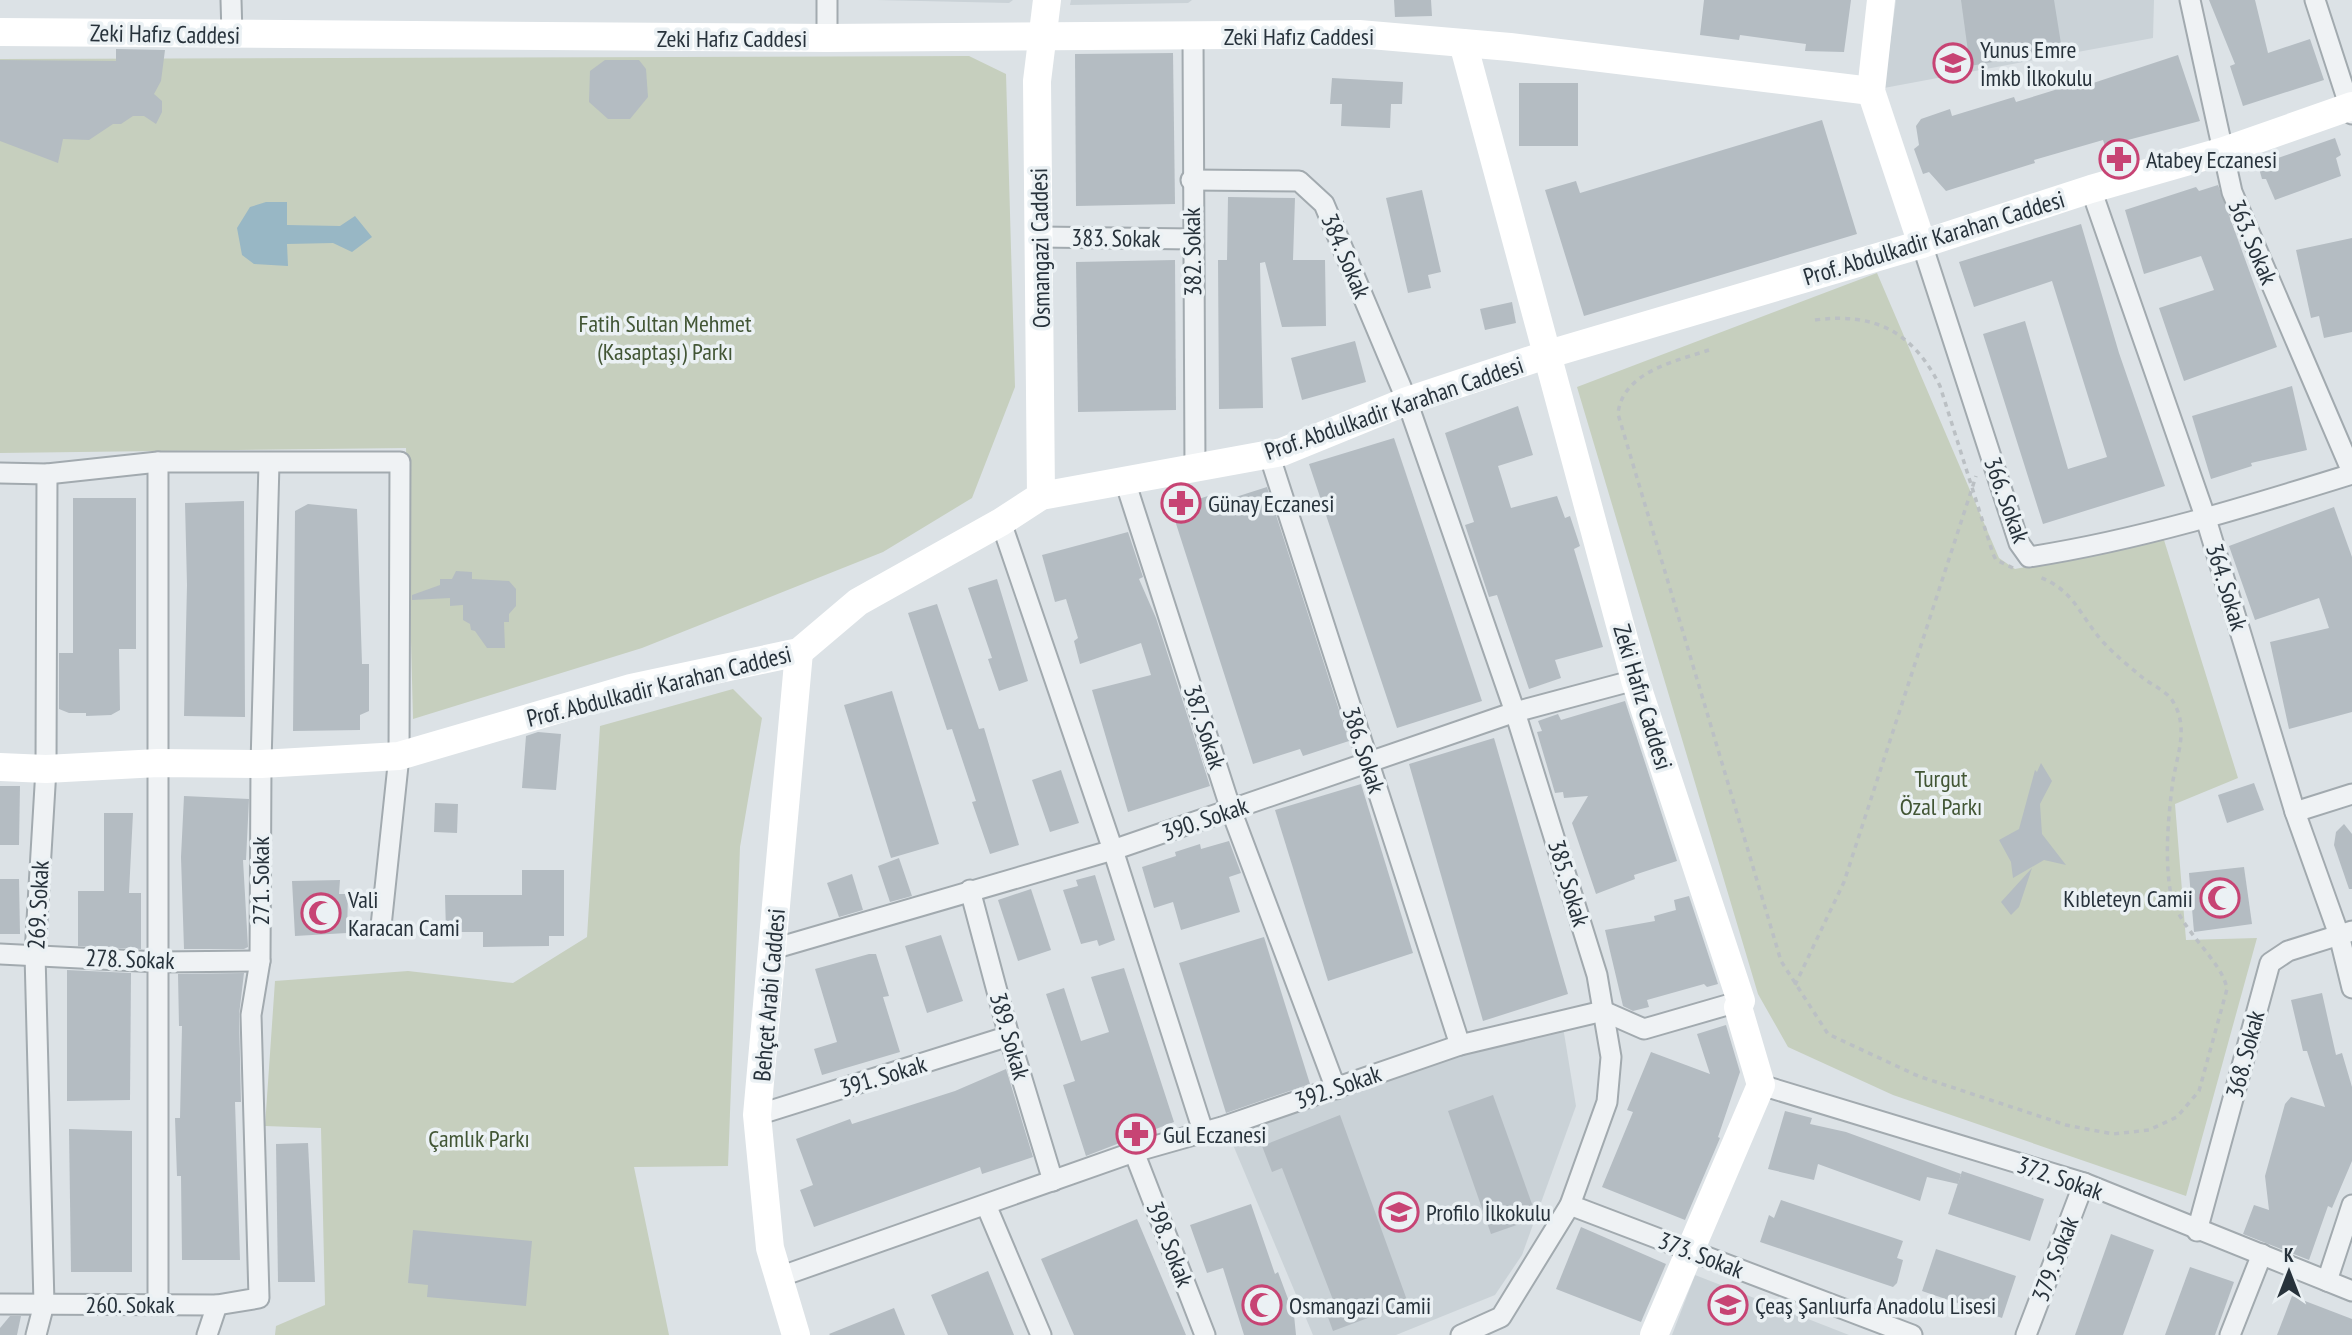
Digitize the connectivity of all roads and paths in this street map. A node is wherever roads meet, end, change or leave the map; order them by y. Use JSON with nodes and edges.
{"nodes":[{"id":1,"x":231,"y":0,"type":"edge"},
{"id":2,"x":827,"y":0,"type":"edge"},
{"id":3,"x":1048,"y":0,"type":"edge"},
{"id":4,"x":1881,"y":0,"type":"edge"},
{"id":5,"x":2190,"y":0,"type":"edge"},
{"id":6,"x":2315,"y":0,"type":"edge"},
{"id":7,"x":0,"y":32,"type":"edge"},
{"id":8,"x":232,"y":35,"type":"junction"},
{"id":9,"x":1192,"y":37,"type":"junction"},
{"id":10,"x":827,"y":38,"type":"junction"},
{"id":11,"x":1043,"y":39,"type":"junction"},
{"id":12,"x":1463,"y":43,"type":"junction"},
{"id":13,"x":1871,"y":91,"type":"junction"},
{"id":14,"x":2351,"y":109,"type":"edge"},
{"id":15,"x":2224,"y":151,"type":"junction"},
{"id":16,"x":1191,"y":180,"type":"junction"},
{"id":17,"x":2091,"y":189,"type":"junction"},
{"id":18,"x":1040,"y":237,"type":"junction"},
{"id":19,"x":1192,"y":239,"type":"junction"},
{"id":20,"x":1922,"y":244,"type":"junction"},
{"id":21,"x":1815,"y":320,"type":"dead end"},
{"id":22,"x":1709,"y":350,"type":"dead end"},
{"id":23,"x":1549,"y":354,"type":"junction"},
{"id":24,"x":1407,"y":401,"type":"junction"},
{"id":25,"x":1987,"y":444,"type":"junction"},
{"id":26,"x":1269,"y":454,"type":"junction"},
{"id":27,"x":158,"y":462,"type":"junction"},
{"id":28,"x":269,"y":463,"type":"junction"},
{"id":29,"x":1195,"y":468,"type":"junction"},
{"id":30,"x":0,"y":473,"type":"edge"},
{"id":31,"x":2352,"y":473,"type":"edge"},
{"id":32,"x":47,"y":474,"type":"junction"},
{"id":33,"x":1125,"y":481,"type":"junction"},
{"id":34,"x":1972,"y":488,"type":"junction"},
{"id":35,"x":1041,"y":496,"type":"junction"},
{"id":36,"x":2206,"y":519,"type":"junction"},
{"id":37,"x":1001,"y":522,"type":"junction"},
{"id":38,"x":2022,"y":571,"type":"dead end"},
{"id":39,"x":2031,"y":574,"type":"dead end"},
{"id":40,"x":799,"y":652,"type":"junction"},
{"id":41,"x":1635,"y":680,"type":"junction"},
{"id":42,"x":1515,"y":712,"type":"junction"},
{"id":43,"x":399,"y":756,"type":"junction"},
{"id":44,"x":1367,"y":761,"type":"junction"},
{"id":45,"x":158,"y":763,"type":"junction"},
{"id":46,"x":261,"y":764,"type":"junction"},
{"id":47,"x":0,"y":767,"type":"edge"},
{"id":48,"x":46,"y":769,"type":"junction"},
{"id":49,"x":2352,"y":794,"type":"edge"},
{"id":50,"x":1231,"y":810,"type":"junction"},
{"id":51,"x":2295,"y":812,"type":"junction"},
{"id":52,"x":1113,"y":850,"type":"junction"},
{"id":53,"x":970,"y":890,"type":"junction"},
{"id":54,"x":381,"y":926,"type":"dead end"},
{"id":55,"x":2346,"y":933,"type":"edge"},
{"id":56,"x":773,"y":949,"type":"junction"},
{"id":57,"x":0,"y":954,"type":"edge"},
{"id":58,"x":35,"y":954,"type":"junction"},
{"id":59,"x":260,"y":961,"type":"junction"},
{"id":60,"x":159,"y":962,"type":"junction"},
{"id":61,"x":1794,"y":986,"type":"junction"},
{"id":62,"x":2352,"y":988,"type":"edge"},
{"id":63,"x":1741,"y":1001,"type":"junction"},
{"id":64,"x":1603,"y":1011,"type":"junction"},
{"id":65,"x":1009,"y":1036,"type":"junction"},
{"id":66,"x":1460,"y":1045,"type":"junction"},
{"id":67,"x":1761,"y":1085,"type":"junction"},
{"id":68,"x":1336,"y":1088,"type":"junction"},
{"id":69,"x":757,"y":1115,"type":"junction"},
{"id":70,"x":1203,"y":1132,"type":"junction"},
{"id":71,"x":1134,"y":1152,"type":"junction"},
{"id":72,"x":1053,"y":1181,"type":"junction"},
{"id":73,"x":2084,"y":1184,"type":"junction"},
{"id":74,"x":986,"y":1205,"type":"junction"},
{"id":75,"x":1570,"y":1205,"type":"junction"},
{"id":76,"x":2352,"y":1205,"type":"edge"},
{"id":77,"x":2197,"y":1231,"type":"junction"},
{"id":78,"x":1688,"y":1250,"type":"junction"},
{"id":79,"x":2262,"y":1254,"type":"junction"},
{"id":80,"x":779,"y":1277,"type":"junction"},
{"id":81,"x":2327,"y":1281,"type":"junction"},
{"id":82,"x":2352,"y":1291,"type":"edge"},
{"id":83,"x":259,"y":1297,"type":"joint"},
{"id":84,"x":158,"y":1303,"type":"junction"},
{"id":85,"x":0,"y":1304,"type":"edge"},
{"id":86,"x":44,"y":1304,"type":"junction"},
{"id":87,"x":217,"y":1305,"type":"junction"},
{"id":88,"x":36,"y":1335,"type":"edge"},
{"id":89,"x":207,"y":1335,"type":"edge"},
{"id":90,"x":796,"y":1335,"type":"edge"},
{"id":91,"x":1041,"y":1335,"type":"edge"},
{"id":92,"x":1205,"y":1335,"type":"edge"},
{"id":93,"x":1461,"y":1335,"type":"edge"},
{"id":94,"x":1654,"y":1335,"type":"edge"},
{"id":95,"x":1912,"y":1335,"type":"edge"},
{"id":96,"x":2026,"y":1335,"type":"edge"},
{"id":97,"x":2230,"y":1335,"type":"edge"}],
"edges":[{"from":1,"to":8,"type":"street"},
{"from":2,"to":10,"type":"street"},
{"from":3,"to":11,"type":"main road","name":"Osmangazi Caddesi"},
{"from":4,"to":13,"type":"main road"},
{"from":5,"to":15,"type":"street","name":"363. Sokak"},
{"from":6,"to":14,"type":"street"},
{"from":7,"to":8,"type":"main road","name":"Zeki Hafız Caddesi"},
{"from":8,"to":10,"type":"main road","name":"Zeki Hafız Caddesi"},
{"from":9,"to":11,"type":"main road","name":"Zeki Hafız Caddesi"},
{"from":9,"to":12,"type":"main road","name":"Zeki Hafız Caddesi"},
{"from":9,"to":16,"type":"street","name":"382. Sokak"},
{"from":10,"to":11,"type":"main road","name":"Zeki Hafız Caddesi"},
{"from":11,"to":18,"type":"main road","name":"Osmangazi Caddesi"},
{"from":12,"to":13,"type":"main road","name":"Zeki Hafız Caddesi"},
{"from":12,"to":23,"type":"main road","name":"Zeki Hafız Caddesi"},
{"from":13,"to":20,"type":"main road"},
{"from":14,"to":15,"type":"main road","name":"Prof. Abdulkadir Karahan Caddesi"},
{"from":15,"to":17,"type":"main road","name":"Prof. Abdulkadir Karahan Caddesi"},
{"from":15,"to":31,"type":"street","name":"363. Sokak"},
{"from":16,"to":19,"type":"street","name":"382. Sokak"},
{"from":16,"to":24,"type":"street","name":"384. Sokak"},
{"from":17,"to":20,"type":"main road","name":"Prof. Abdulkadir Karahan Caddesi"},
{"from":17,"to":36,"type":"street","name":"364. Sokak"},
{"from":18,"to":19,"type":"street","name":"383. Sokak"},
{"from":18,"to":35,"type":"main road","name":"Osmangazi Caddesi"},
{"from":19,"to":29,"type":"street","name":"382. Sokak"},
{"from":20,"to":23,"type":"main road","name":"Prof. Abdulkadir Karahan Caddesi"},
{"from":20,"to":25,"type":"street","name":"366. Sokak"},
{"from":21,"to":34,"type":"path"},
{"from":22,"to":61,"type":"path"},
{"from":23,"to":24,"type":"main road","name":"Prof. Abdulkadir Karahan Caddesi"},
{"from":23,"to":41,"type":"main road","name":"Zeki Hafız Caddesi"},
{"from":24,"to":26,"type":"main road","name":"Prof. Abdulkadir Karahan Caddesi"},
{"from":24,"to":42,"type":"street","name":"385. Sokak"},
{"from":25,"to":34,"type":"path"},
{"from":25,"to":36,"type":"street","name":"366. Sokak"},
{"from":26,"to":29,"type":"main road","name":"Prof. Abdulkadir Karahan Caddesi"},
{"from":26,"to":44,"type":"street","name":"386. Sokak"},
{"from":27,"to":28,"type":"street"},
{"from":27,"to":32,"type":"street"},
{"from":27,"to":45,"type":"street"},
{"from":28,"to":43,"type":"street"},
{"from":28,"to":46,"type":"street","name":"271. Sokak"},
{"from":29,"to":33,"type":"main road","name":"Prof. Abdulkadir Karahan Caddesi"},
{"from":30,"to":32,"type":"street"},
{"from":31,"to":36,"type":"street","name":"366. Sokak"},
{"from":32,"to":48,"type":"street","name":"269. Sokak"},
{"from":33,"to":35,"type":"main road","name":"Prof. Abdulkadir Karahan Caddesi"},
{"from":33,"to":50,"type":"street","name":"387. Sokak"},
{"from":34,"to":38,"type":"path"},
{"from":34,"to":61,"type":"path"},
{"from":35,"to":37,"type":"main road","name":"Prof. Abdulkadir Karahan Caddesi"},
{"from":36,"to":51,"type":"street","name":"364. Sokak"},
{"from":37,"to":40,"type":"main road","name":"Prof. Abdulkadir Karahan Caddesi"},
{"from":37,"to":52,"type":"street"},
{"from":39,"to":61,"type":"path"},
{"from":40,"to":43,"type":"main road","name":"Prof. Abdulkadir Karahan Caddesi"},
{"from":40,"to":56,"type":"main road","name":"Behçet Arabi Caddesi"},
{"from":41,"to":42,"type":"street","name":"390. Sokak"},
{"from":41,"to":63,"type":"main road","name":"Zeki Hafız Caddesi"},
{"from":42,"to":44,"type":"street","name":"390. Sokak"},
{"from":42,"to":64,"type":"street","name":"385. Sokak"},
{"from":43,"to":46,"type":"main road","name":"Prof. Abdulkadir Karahan Caddesi"},
{"from":43,"to":54,"type":"street"},
{"from":44,"to":50,"type":"street","name":"390. Sokak"},
{"from":44,"to":66,"type":"street","name":"386. Sokak"},
{"from":45,"to":46,"type":"main road","name":"Prof. Abdulkadir Karahan Caddesi"},
{"from":45,"to":48,"type":"main road","name":"Prof. Abdulkadir Karahan Caddesi"},
{"from":45,"to":60,"type":"street"},
{"from":46,"to":59,"type":"street","name":"271. Sokak"},
{"from":47,"to":48,"type":"main road","name":"Prof. Abdulkadir Karahan Caddesi"},
{"from":48,"to":58,"type":"street","name":"269. Sokak"},
{"from":49,"to":51,"type":"street"},
{"from":50,"to":52,"type":"street","name":"390. Sokak"},
{"from":50,"to":68,"type":"street","name":"387. Sokak"},
{"from":51,"to":55,"type":"street","name":"364. Sokak"},
{"from":52,"to":53,"type":"street","name":"390. Sokak"},
{"from":52,"to":70,"type":"street"},
{"from":53,"to":56,"type":"street","name":"390. Sokak"},
{"from":53,"to":65,"type":"street","name":"389. Sokak"},
{"from":55,"to":62,"type":"street","name":"364. Sokak"},
{"from":55,"to":77,"type":"street","name":"368. Sokak"},
{"from":56,"to":69,"type":"main road","name":"Behçet Arabi Caddesi"},
{"from":57,"to":58,"type":"street","name":"278. Sokak"},
{"from":58,"to":60,"type":"street","name":"278. Sokak"},
{"from":58,"to":86,"type":"street","name":"269. Sokak"},
{"from":59,"to":60,"type":"street","name":"278. Sokak"},
{"from":59,"to":83,"type":"street","name":"271. Sokak"},
{"from":60,"to":84,"type":"street"},
{"from":63,"to":64,"type":"street"},
{"from":63,"to":67,"type":"main road","name":"Zeki Hafız Caddesi"},
{"from":64,"to":66,"type":"street","name":"392. Sokak"},
{"from":64,"to":75,"type":"street","name":"385. Sokak"},
{"from":65,"to":69,"type":"street","name":"391. Sokak"},
{"from":65,"to":72,"type":"street","name":"389. Sokak"},
{"from":66,"to":68,"type":"street","name":"392. Sokak"},
{"from":67,"to":73,"type":"street","name":"372. Sokak"},
{"from":67,"to":78,"type":"main road"},
{"from":68,"to":70,"type":"street","name":"392. Sokak"},
{"from":69,"to":80,"type":"main road","name":"Behçet Arabi Caddesi"},
{"from":70,"to":71,"type":"street","name":"392. Sokak"},
{"from":71,"to":72,"type":"street","name":"392. Sokak"},
{"from":71,"to":92,"type":"street","name":"398. Sokak"},
{"from":72,"to":74,"type":"street","name":"392. Sokak"},
{"from":73,"to":77,"type":"street","name":"372. Sokak"},
{"from":73,"to":96,"type":"street","name":"379. Sokak"},
{"from":74,"to":80,"type":"street","name":"392. Sokak"},
{"from":74,"to":91,"type":"street"},
{"from":75,"to":78,"type":"street","name":"373. Sokak"},
{"from":75,"to":93,"type":"street","name":"385. Sokak"},
{"from":76,"to":81,"type":"street"},
{"from":77,"to":79,"type":"street","name":"372. Sokak"},
{"from":78,"to":94,"type":"main road"},
{"from":78,"to":95,"type":"street","name":"373. Sokak"},
{"from":79,"to":81,"type":"street","name":"372. Sokak"},
{"from":79,"to":97,"type":"street"},
{"from":80,"to":90,"type":"main road","name":"Behçet Arabi Caddesi"},
{"from":81,"to":82,"type":"street","name":"372. Sokak"},
{"from":83,"to":87,"type":"street","name":"260. Sokak"},
{"from":84,"to":86,"type":"street","name":"260. Sokak"},
{"from":84,"to":87,"type":"street","name":"260. Sokak"},
{"from":85,"to":86,"type":"street","name":"260. Sokak"},
{"from":86,"to":88,"type":"street","name":"269. Sokak"},
{"from":87,"to":89,"type":"street"}]}
